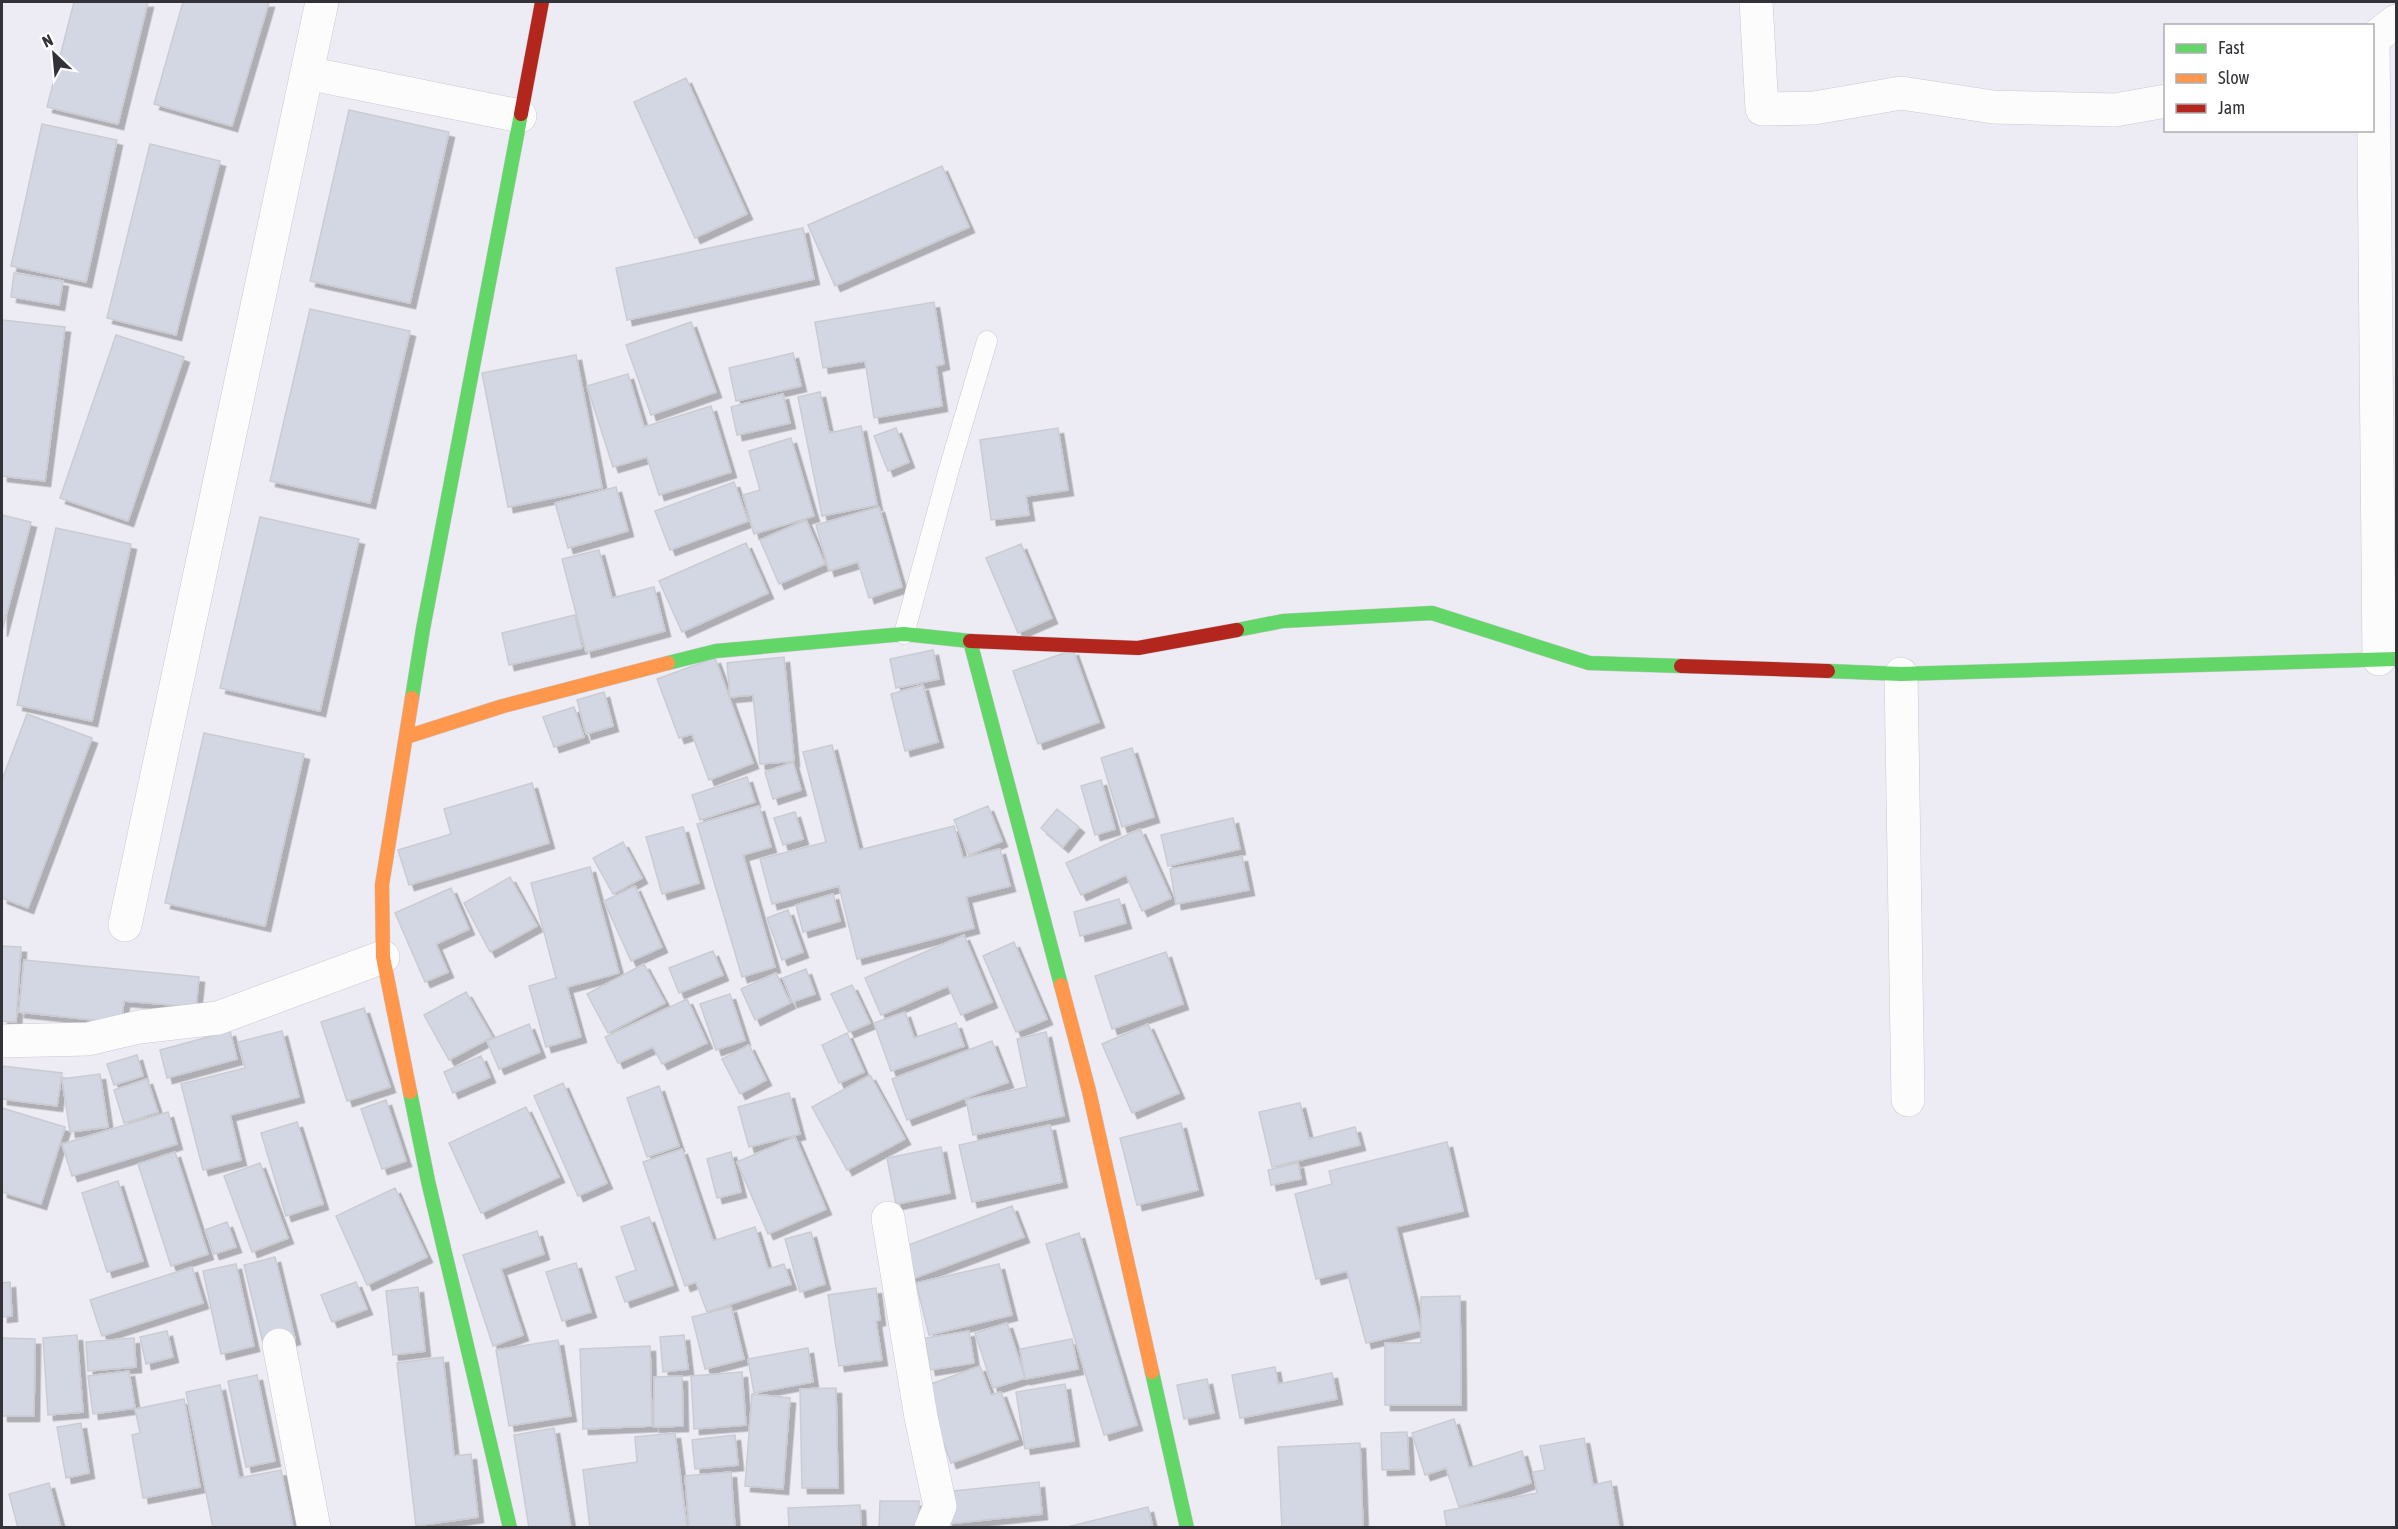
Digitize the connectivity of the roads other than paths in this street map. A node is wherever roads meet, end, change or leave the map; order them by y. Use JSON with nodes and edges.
{"nodes":[{"id":1,"x":322,"y":2,"type":"edge"},
{"id":2,"x":542,"y":2,"type":"edge"},
{"id":3,"x":1756,"y":2,"type":"edge"},
{"id":4,"x":2381,"y":33,"type":"edge"},
{"id":5,"x":307,"y":73,"type":"junction"},
{"id":6,"x":2164,"y":101,"type":"edge"},
{"id":7,"x":520,"y":116,"type":"junction"},
{"id":8,"x":987,"y":341,"type":"dead end"},
{"id":9,"x":904,"y":634,"type":"junction"},
{"id":10,"x":970,"y":641,"type":"junction"},
{"id":11,"x":2388,"y":659,"type":"edge"},
{"id":12,"x":1901,"y":674,"type":"junction"},
{"id":13,"x":406,"y":736,"type":"junction"},
{"id":14,"x":124,"y":925,"type":"dead end"},
{"id":15,"x":383,"y":957,"type":"junction"},
{"id":16,"x":2,"y":1041,"type":"edge"},
{"id":17,"x":1908,"y":1100,"type":"dead end"},
{"id":18,"x":888,"y":1218,"type":"dead end"},
{"id":19,"x":279,"y":1345,"type":"dead end"},
{"id":20,"x":314,"y":1527,"type":"edge"},
{"id":21,"x":510,"y":1527,"type":"edge"},
{"id":22,"x":931,"y":1527,"type":"edge"},
{"id":23,"x":1187,"y":1527,"type":"edge"}],
"edges":[{"from":1,"to":5,"type":"street"},
{"from":2,"to":7,"type":"street"},
{"from":3,"to":6,"type":"street"},
{"from":4,"to":11,"type":"street"},
{"from":5,"to":7,"type":"street"},
{"from":5,"to":14,"type":"street"},
{"from":7,"to":13,"type":"street"},
{"from":8,"to":9,"type":"lane"},
{"from":9,"to":10,"type":"street"},
{"from":9,"to":13,"type":"street"},
{"from":10,"to":12,"type":"street"},
{"from":10,"to":23,"type":"street"},
{"from":11,"to":12,"type":"street"},
{"from":12,"to":17,"type":"street"},
{"from":13,"to":15,"type":"street"},
{"from":15,"to":16,"type":"street"},
{"from":15,"to":21,"type":"street"},
{"from":18,"to":22,"type":"street"},
{"from":19,"to":20,"type":"street"}]}
